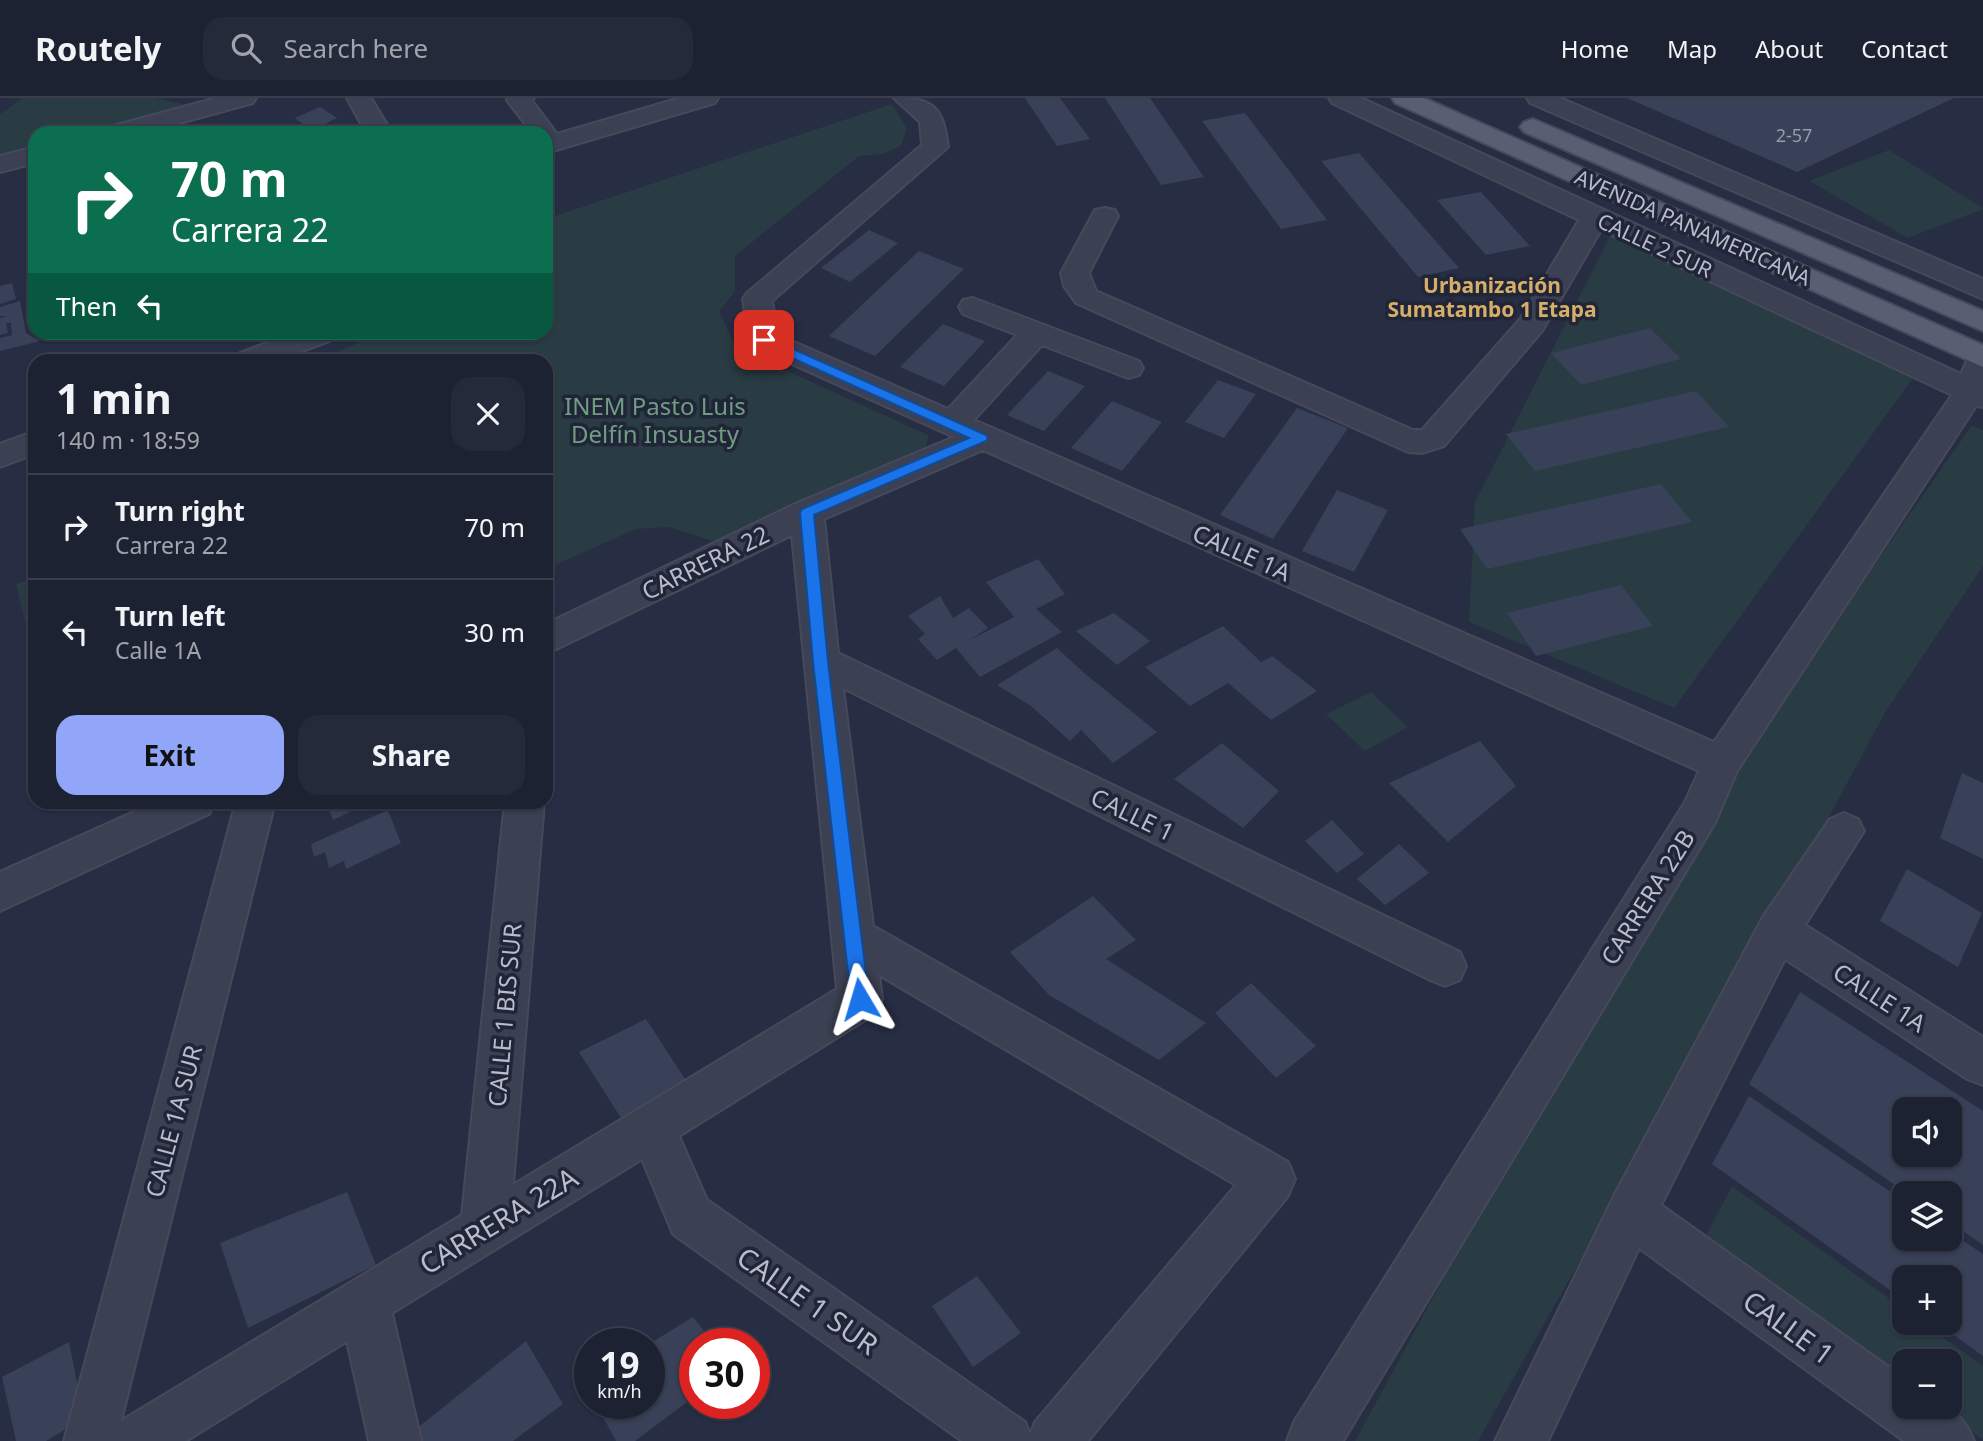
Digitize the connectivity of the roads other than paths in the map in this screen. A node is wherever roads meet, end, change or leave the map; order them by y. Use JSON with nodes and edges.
{"nodes":[{"id":1,"x":244,"y":98,"type":"edge"},
{"id":2,"x":359,"y":98,"type":"edge"},
{"id":3,"x":522,"y":98,"type":"edge"},
{"id":4,"x":706,"y":98,"type":"edge"},
{"id":5,"x":906,"y":98,"type":"edge"},
{"id":6,"x":1341,"y":98,"type":"edge"},
{"id":7,"x":1404,"y":98,"type":"edge"},
{"id":8,"x":1539,"y":98,"type":"edge"},
{"id":9,"x":1505,"y":114,"type":"dead end"},
{"id":10,"x":141,"y":126,"type":"edge"},
{"id":11,"x":375,"y":126,"type":"edge"},
{"id":12,"x":538,"y":126,"type":"edge"},
{"id":13,"x":553,"y":137,"type":"edge"},
{"id":14,"x":28,"y":157,"type":"edge"},
{"id":15,"x":0,"y":164,"type":"edge"},
{"id":16,"x":1105,"y":216,"type":"dead end"},
{"id":17,"x":1595,"y":216,"type":"junction"},
{"id":18,"x":1983,"y":290,"type":"edge"},
{"id":19,"x":973,"y":307,"type":"dead end"},
{"id":20,"x":1983,"y":323,"type":"edge"},
{"id":21,"x":1037,"y":332,"type":"junction"},
{"id":22,"x":304,"y":340,"type":"edge"},
{"id":23,"x":267,"y":354,"type":"edge"},
{"id":24,"x":1128,"y":368,"type":"dead end"},
{"id":25,"x":1980,"y":371,"type":"edge"},
{"id":26,"x":966,"y":431,"type":"junction"},
{"id":27,"x":28,"y":445,"type":"edge"},
{"id":28,"x":0,"y":456,"type":"edge"},
{"id":29,"x":807,"y":513,"type":"junction"},
{"id":30,"x":553,"y":637,"type":"edge"},
{"id":31,"x":821,"y":662,"type":"junction"},
{"id":32,"x":1721,"y":763,"type":"junction"},
{"id":33,"x":180,"y":809,"type":"edge"},
{"id":34,"x":253,"y":809,"type":"edge"},
{"id":35,"x":523,"y":809,"type":"edge"},
{"id":36,"x":1844,"y":831,"type":"dead end"},
{"id":37,"x":0,"y":892,"type":"edge"},
{"id":38,"x":1778,"y":931,"type":"junction"},
{"id":39,"x":852,"y":937,"type":"junction"},
{"id":40,"x":1445,"y":966,"type":"dead end"},
{"id":41,"x":1983,"y":1063,"type":"edge"},
{"id":42,"x":651,"y":1126,"type":"junction"},
{"id":43,"x":1631,"y":1213,"type":"junction"},
{"id":44,"x":485,"y":1229,"type":"junction"},
{"id":45,"x":364,"y":1302,"type":"junction"},
{"id":46,"x":90,"y":1441,"type":"edge"},
{"id":47,"x":138,"y":1441,"type":"edge"},
{"id":48,"x":395,"y":1441,"type":"edge"},
{"id":49,"x":1006,"y":1441,"type":"edge"},
{"id":50,"x":1054,"y":1441,"type":"edge"},
{"id":51,"x":1313,"y":1441,"type":"edge"},
{"id":52,"x":1521,"y":1441,"type":"edge"},
{"id":53,"x":1948,"y":1441,"type":"edge"}],
"edges":[{"from":1,"to":10,"type":"street"},
{"from":2,"to":11,"type":"street"},
{"from":3,"to":12,"type":"street"},
{"from":4,"to":13,"type":"street"},
{"from":5,"to":26,"type":"street","name":"CALLE 1A"},
{"from":6,"to":17,"type":"street","name":"CALLE 2 SUR"},
{"from":7,"to":25,"type":"main road","name":"AVENIDA PANAMERICANA"},
{"from":8,"to":18,"type":"street"},
{"from":9,"to":20,"type":"main road","name":"AVENIDA PANAMERICANA"},
{"from":14,"to":15,"type":"street"},
{"from":16,"to":17,"type":"street"},
{"from":17,"to":25,"type":"street","name":"CALLE 2 SUR"},
{"from":19,"to":21,"type":"street"},
{"from":21,"to":24,"type":"street"},
{"from":21,"to":26,"type":"street"},
{"from":22,"to":23,"type":"street"},
{"from":25,"to":32,"type":"street","name":"CARRERA 22B"},
{"from":26,"to":29,"type":"street","name":"CARRERA 22"},
{"from":26,"to":32,"type":"street","name":"CALLE 1A"},
{"from":27,"to":28,"type":"street"},
{"from":29,"to":30,"type":"street","name":"CARRERA 22"},
{"from":29,"to":31,"type":"street"},
{"from":31,"to":39,"type":"street"},
{"from":31,"to":40,"type":"street","name":"CALLE 1"},
{"from":32,"to":51,"type":"street","name":"CARRERA 22B"},
{"from":33,"to":37,"type":"street"},
{"from":34,"to":46,"type":"street","name":"CALLE 1A SUR"},
{"from":35,"to":44,"type":"street","name":"CALLE 1 BIS SUR"},
{"from":36,"to":38,"type":"street"},
{"from":38,"to":41,"type":"street","name":"CALLE 1A"},
{"from":38,"to":43,"type":"street"},
{"from":39,"to":42,"type":"street","name":"CARRERA 22A"},
{"from":39,"to":50,"type":"street"},
{"from":42,"to":44,"type":"street","name":"CARRERA 22A"},
{"from":42,"to":49,"type":"street","name":"CALLE 1 SUR"},
{"from":43,"to":52,"type":"street"},
{"from":43,"to":53,"type":"street","name":"CALLE 1"},
{"from":44,"to":45,"type":"street","name":"CARRERA 22A"},
{"from":45,"to":47,"type":"street","name":"CARRERA 22A"},
{"from":45,"to":48,"type":"street"}]}
